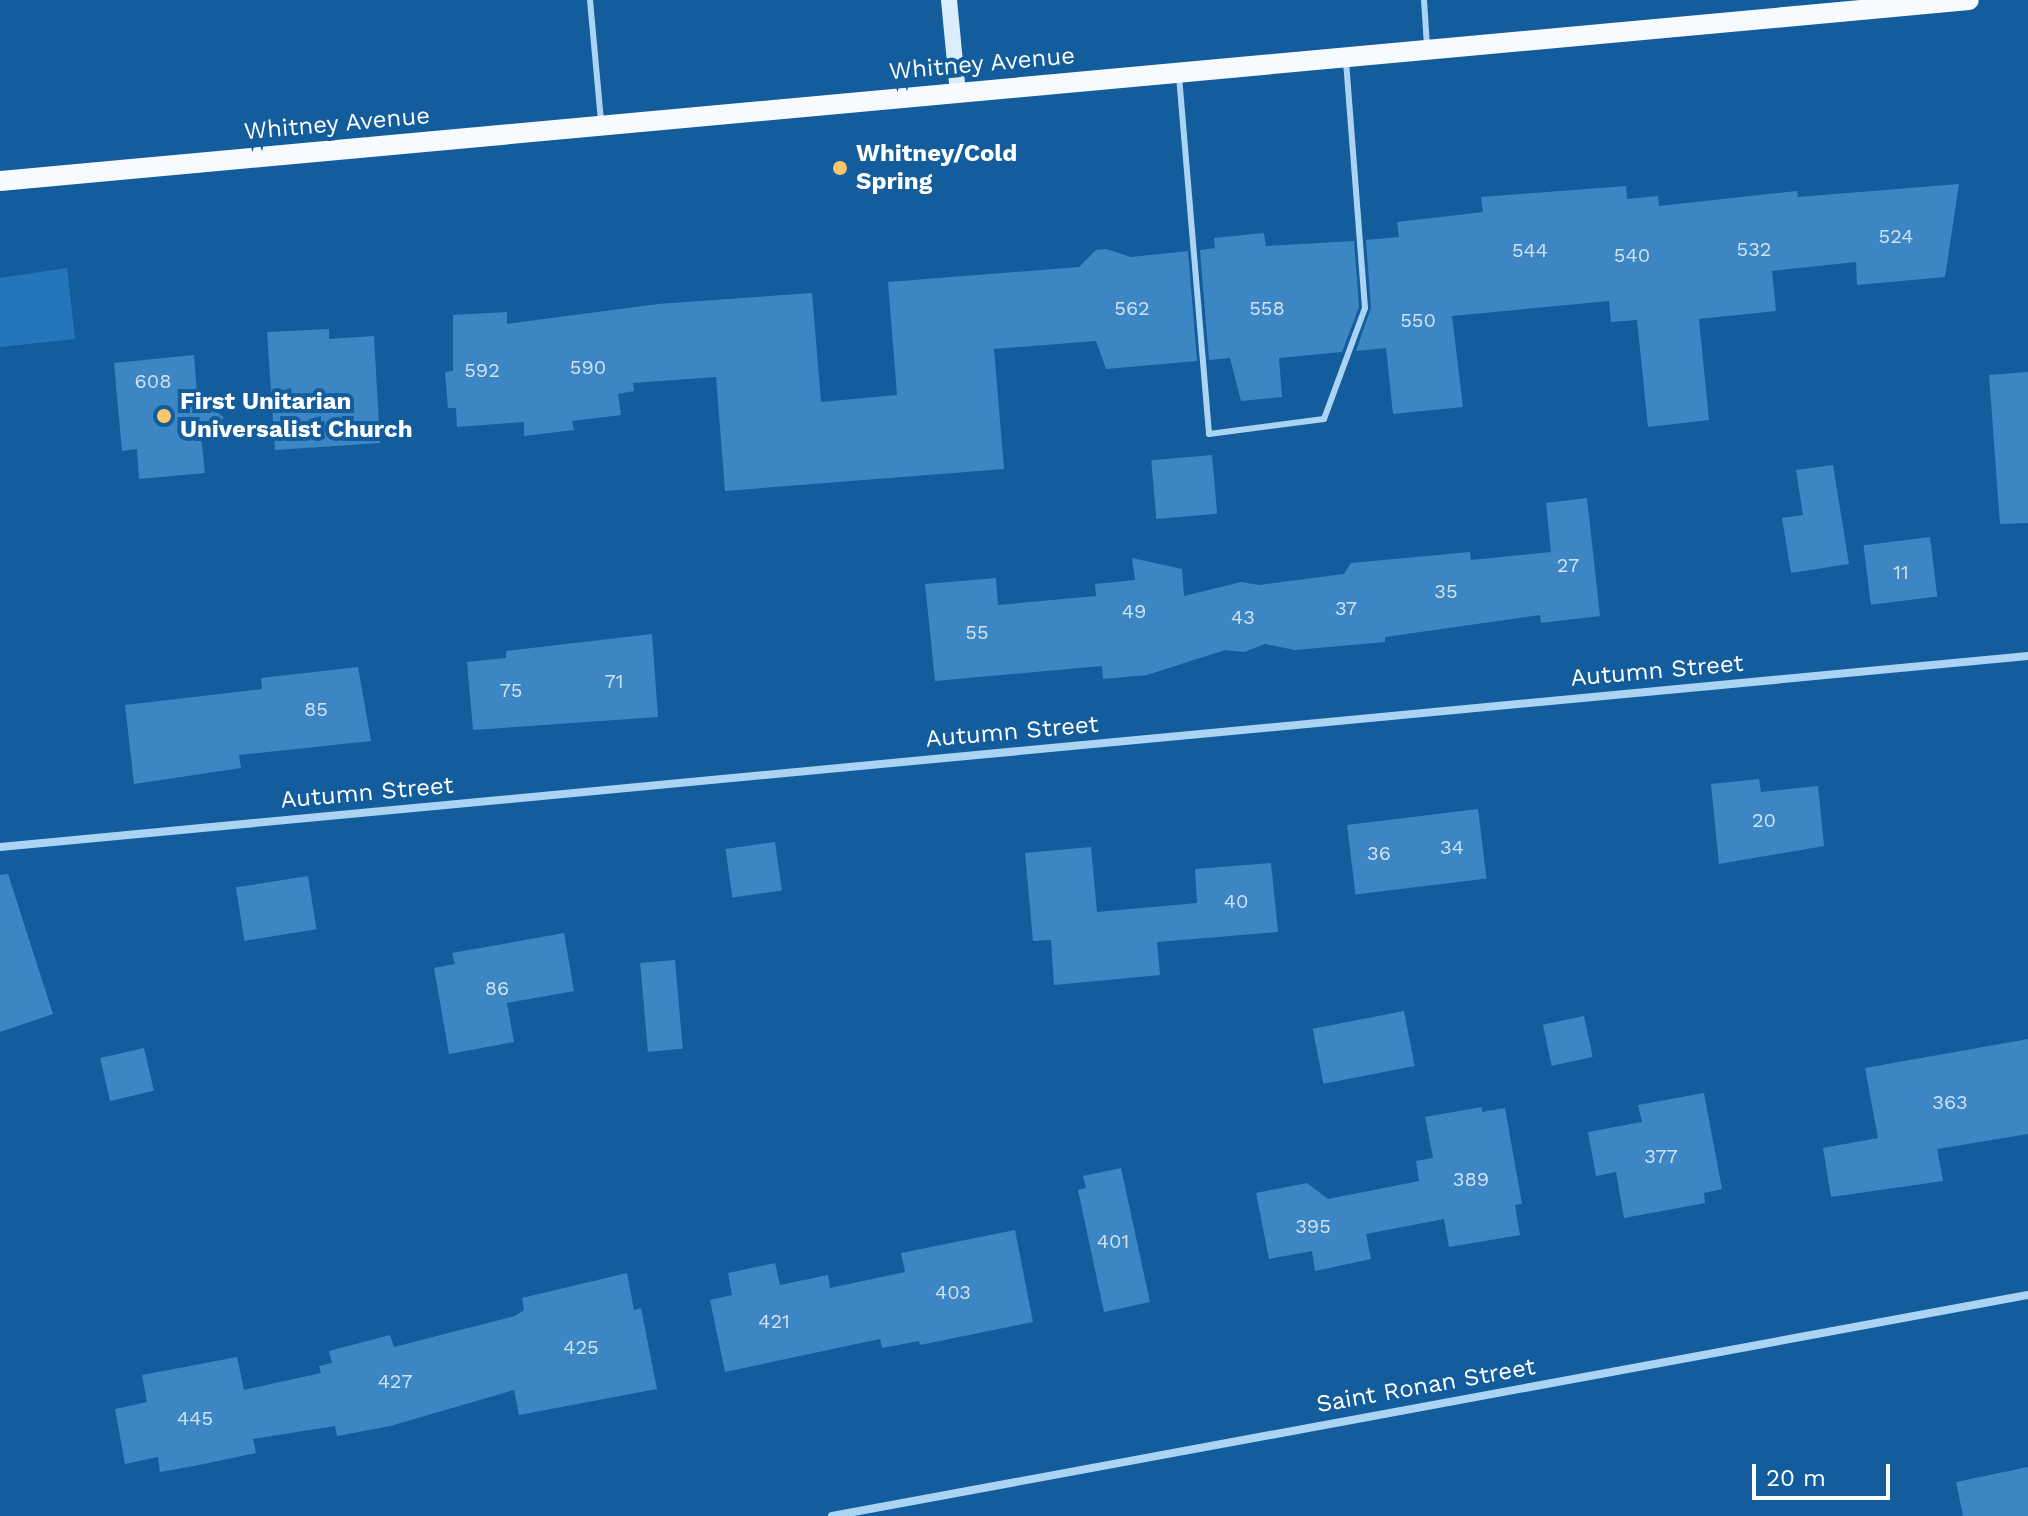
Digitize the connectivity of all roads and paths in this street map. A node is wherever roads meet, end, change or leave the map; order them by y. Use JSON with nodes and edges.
{"nodes":[{"id":1,"x":590,"y":0,"type":"edge"},
{"id":2,"x":949,"y":0,"type":"edge"},
{"id":3,"x":1424,"y":0,"type":"edge"},
{"id":4,"x":1969,"y":0,"type":"edge"},
{"id":5,"x":1428,"y":49,"type":"junction"},
{"id":6,"x":1345,"y":57,"type":"junction"},
{"id":7,"x":1179,"y":72,"type":"junction"},
{"id":8,"x":958,"y":93,"type":"junction"},
{"id":9,"x":601,"y":126,"type":"junction"},
{"id":10,"x":0,"y":181,"type":"edge"},
{"id":11,"x":2028,"y":656,"type":"edge"},
{"id":12,"x":0,"y":847,"type":"edge"},
{"id":13,"x":2028,"y":1295,"type":"edge"},
{"id":14,"x":832,"y":1516,"type":"edge"}],
"edges":[{"from":1,"to":9,"type":"lane"},
{"from":2,"to":8,"type":"street"},
{"from":3,"to":5,"type":"lane"},
{"from":4,"to":5,"type":"main road","name":"Whitney Avenue"},
{"from":5,"to":6,"type":"main road","name":"Whitney Avenue"},
{"from":6,"to":7,"type":"main road","name":"Whitney Avenue"},
{"from":6,"to":7,"type":"lane"},
{"from":7,"to":8,"type":"main road","name":"Whitney Avenue"},
{"from":8,"to":9,"type":"main road","name":"Whitney Avenue"},
{"from":9,"to":10,"type":"main road","name":"Whitney Avenue"},
{"from":11,"to":12,"type":"street","name":"Autumn Street"},
{"from":13,"to":14,"type":"street","name":"Saint Ronan Street"}]}
